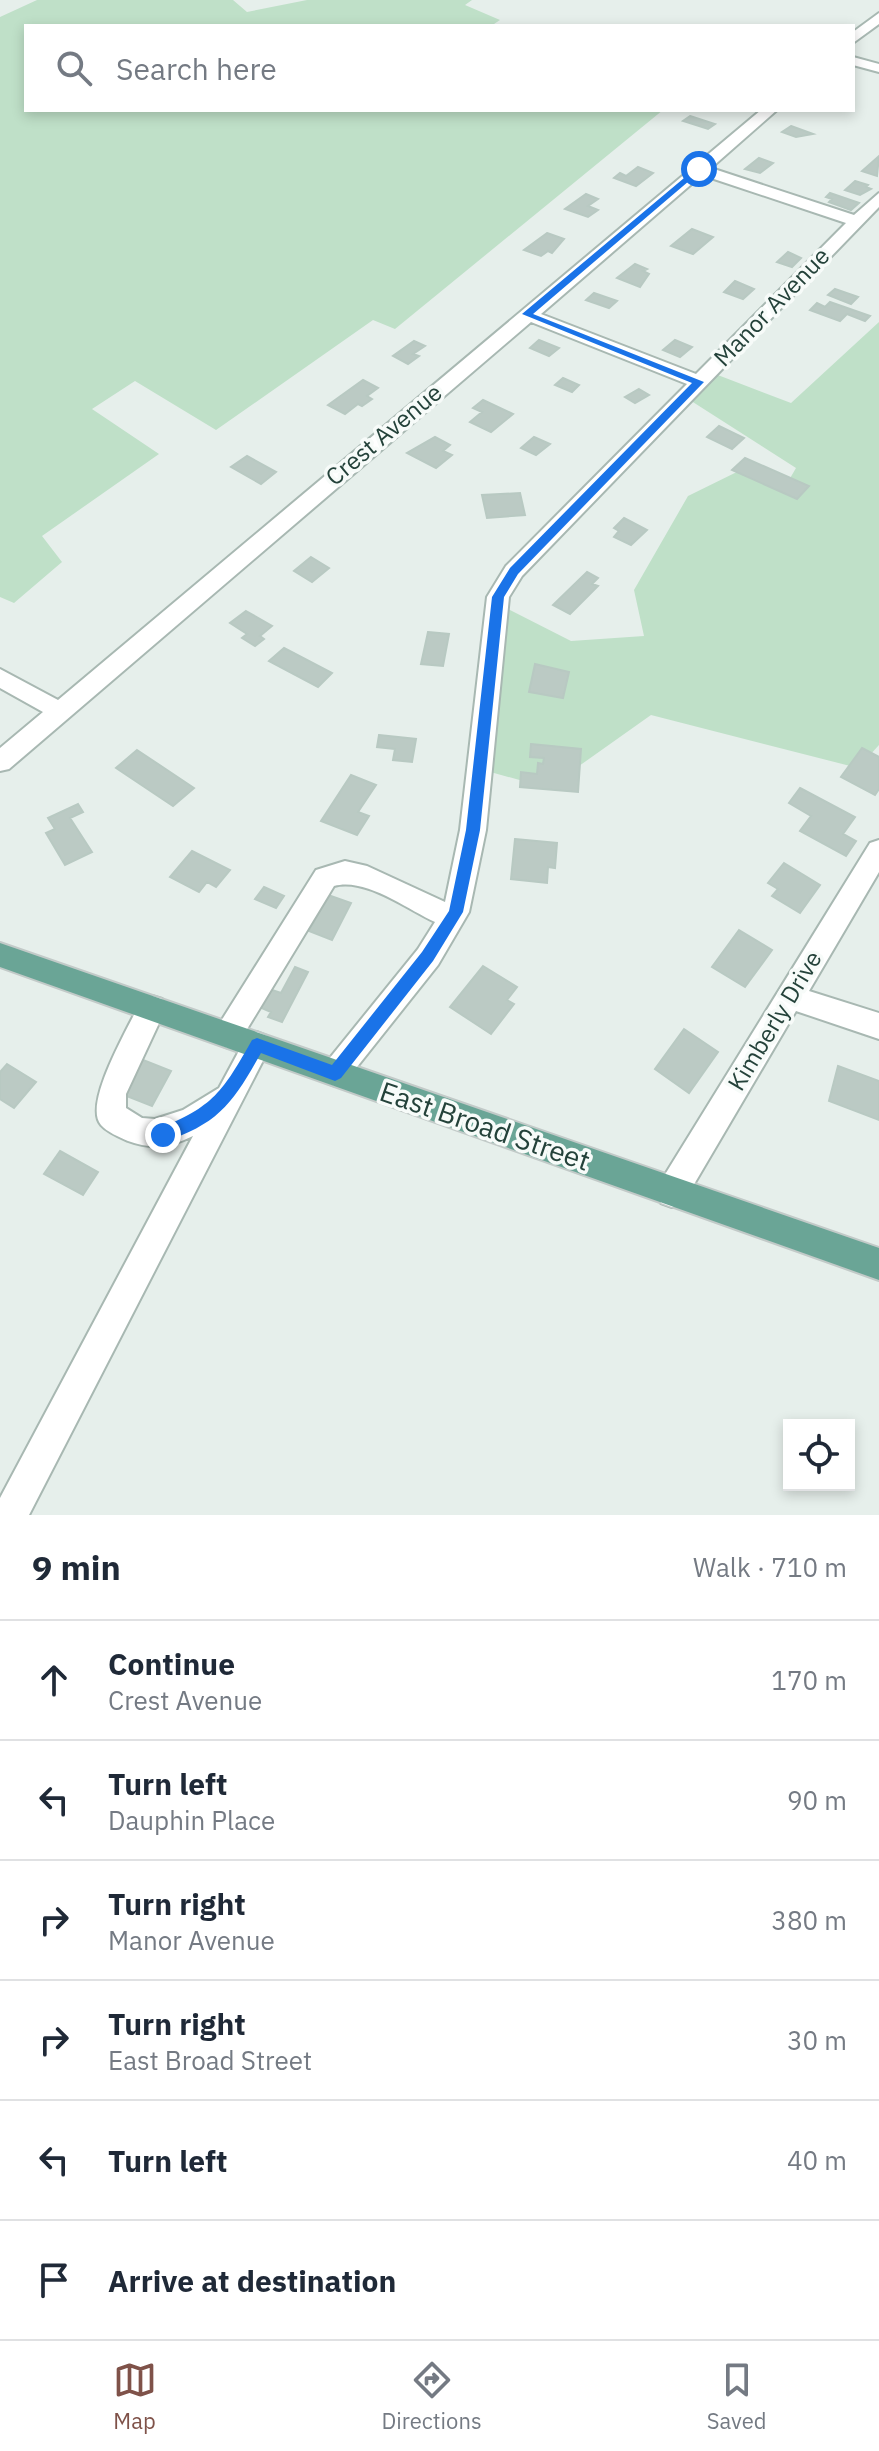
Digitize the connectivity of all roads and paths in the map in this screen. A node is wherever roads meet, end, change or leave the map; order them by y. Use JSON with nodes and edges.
{"nodes":[{"id":1,"x":879,"y":17,"type":"edge"},
{"id":2,"x":855,"y":37,"type":"edge"},
{"id":3,"x":855,"y":62,"type":"edge"},
{"id":4,"x":879,"y":68,"type":"edge"},
{"id":5,"x":768,"y":112,"type":"edge"},
{"id":6,"x":699,"y":169,"type":"junction"},
{"id":7,"x":879,"y":198,"type":"edge"},
{"id":8,"x":857,"y":221,"type":"junction"},
{"id":9,"x":526,"y":314,"type":"junction"},
{"id":10,"x":699,"y":382,"type":"junction"},
{"id":11,"x":0,"y":677,"type":"edge"},
{"id":12,"x":59,"y":711,"type":"junction"},
{"id":13,"x":4,"y":753,"type":"edge"},
{"id":14,"x":879,"y":850,"type":"edge"},
{"id":15,"x":452,"y":918,"type":"junction"},
{"id":16,"x":0,"y":955,"type":"edge"},
{"id":17,"x":790,"y":997,"type":"junction"},
{"id":18,"x":152,"y":1008,"type":"junction"},
{"id":19,"x":879,"y":1026,"type":"edge"},
{"id":20,"x":242,"y":1040,"type":"junction"},
{"id":21,"x":335,"y":1073,"type":"junction"},
{"id":22,"x":229,"y":1095,"type":"junction"},
{"id":23,"x":672,"y":1192,"type":"junction"},
{"id":24,"x":879,"y":1264,"type":"edge"},
{"id":25,"x":10,"y":1515,"type":"edge"}],
"edges":[{"from":1,"to":2,"type":"street"},
{"from":3,"to":4,"type":"street"},
{"from":5,"to":6,"type":"street","name":"Crest Avenue"},
{"from":6,"to":8,"type":"street"},
{"from":6,"to":9,"type":"street","name":"Crest Avenue"},
{"from":7,"to":8,"type":"street","name":"Manor Avenue"},
{"from":8,"to":10,"type":"street","name":"Manor Avenue"},
{"from":9,"to":10,"type":"street"},
{"from":9,"to":12,"type":"street","name":"Crest Avenue"},
{"from":10,"to":15,"type":"street","name":"Manor Avenue"},
{"from":11,"to":12,"type":"street"},
{"from":12,"to":13,"type":"street","name":"Crest Avenue"},
{"from":14,"to":17,"type":"street","name":"Kimberly Drive"},
{"from":15,"to":20,"type":"street"},
{"from":15,"to":21,"type":"street","name":"Manor Avenue"},
{"from":16,"to":18,"type":"main road","name":"East Broad Street"},
{"from":17,"to":19,"type":"street"},
{"from":17,"to":23,"type":"street","name":"Kimberly Drive"},
{"from":18,"to":20,"type":"main road","name":"East Broad Street"},
{"from":18,"to":22,"type":"street"},
{"from":20,"to":21,"type":"main road","name":"East Broad Street"},
{"from":20,"to":22,"type":"street"},
{"from":21,"to":23,"type":"main road","name":"East Broad Street"},
{"from":22,"to":25,"type":"street"},
{"from":23,"to":24,"type":"main road","name":"East Broad Street"}]}
